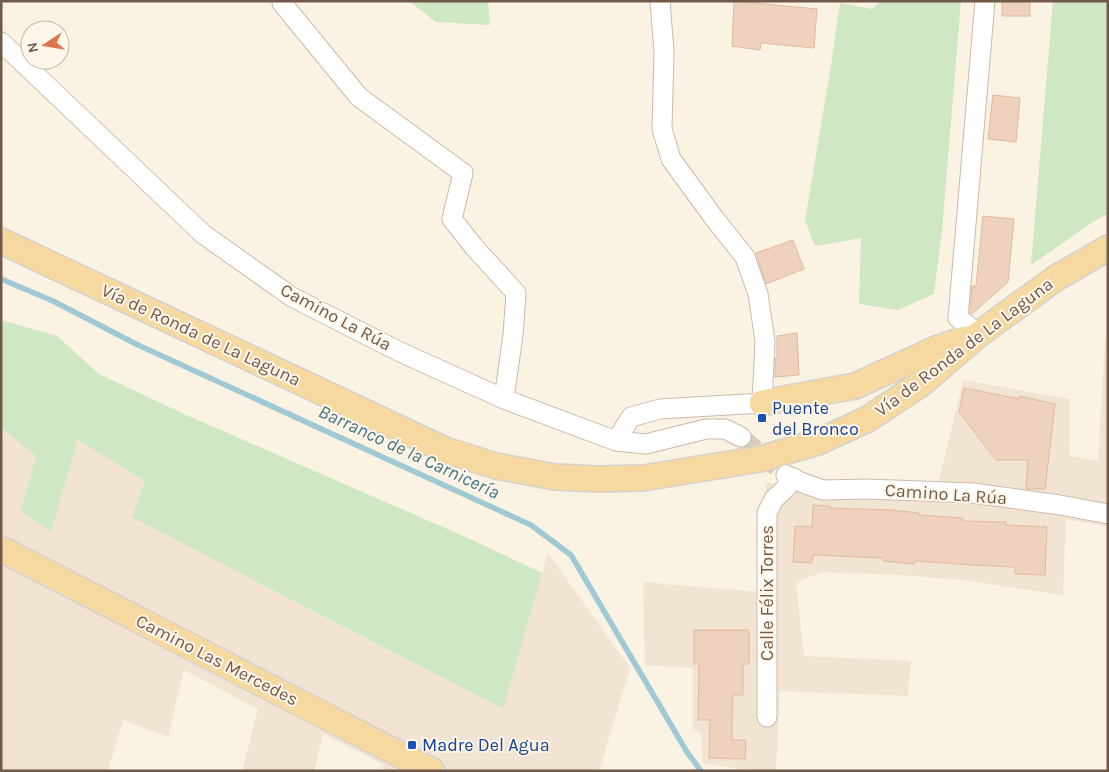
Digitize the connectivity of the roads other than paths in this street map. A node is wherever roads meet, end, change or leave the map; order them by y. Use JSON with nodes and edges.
{"nodes":[{"id":1,"x":660,"y":1,"type":"edge"},
{"id":2,"x":985,"y":1,"type":"edge"},
{"id":3,"x":282,"y":3,"type":"dead end"},
{"id":4,"x":1,"y":42,"type":"edge"},
{"id":5,"x":1,"y":241,"type":"edge"},
{"id":6,"x":1108,"y":248,"type":"edge"},
{"id":7,"x":979,"y":334,"type":"junction"},
{"id":8,"x":504,"y":399,"type":"junction"},
{"id":9,"x":762,"y":404,"type":"junction"},
{"id":10,"x":741,"y":437,"type":"tunnel mouth"},
{"id":11,"x":616,"y":441,"type":"junction"},
{"id":12,"x":790,"y":476,"type":"joint"},
{"id":13,"x":1108,"y":514,"type":"edge"},
{"id":14,"x":1,"y":548,"type":"edge"},
{"id":15,"x":767,"y":717,"type":"dead end"},
{"id":16,"x":432,"y":771,"type":"edge"}],
"edges":[{"from":1,"to":9,"type":"street"},
{"from":2,"to":7,"type":"street"},
{"from":3,"to":8,"type":"street"},
{"from":4,"to":8,"type":"street","name":"Camino La Rúa"},
{"from":5,"to":7,"type":"main road","name":"Vía de Ronda de La Laguna"},
{"from":6,"to":7,"type":"main road","name":"Vía de Ronda de La Laguna"},
{"from":7,"to":9,"type":"main road"},
{"from":8,"to":11,"type":"street","name":"Camino La Rúa"},
{"from":9,"to":11,"type":"street"},
{"from":10,"to":11,"type":"street","name":"Camino La Rúa"},
{"from":12,"to":13,"type":"street","name":"Camino La Rúa"},
{"from":12,"to":15,"type":"street","name":"Calle Félix Torres"},
{"from":14,"to":16,"type":"main road","name":"Camino Las Mercedes"}]}
